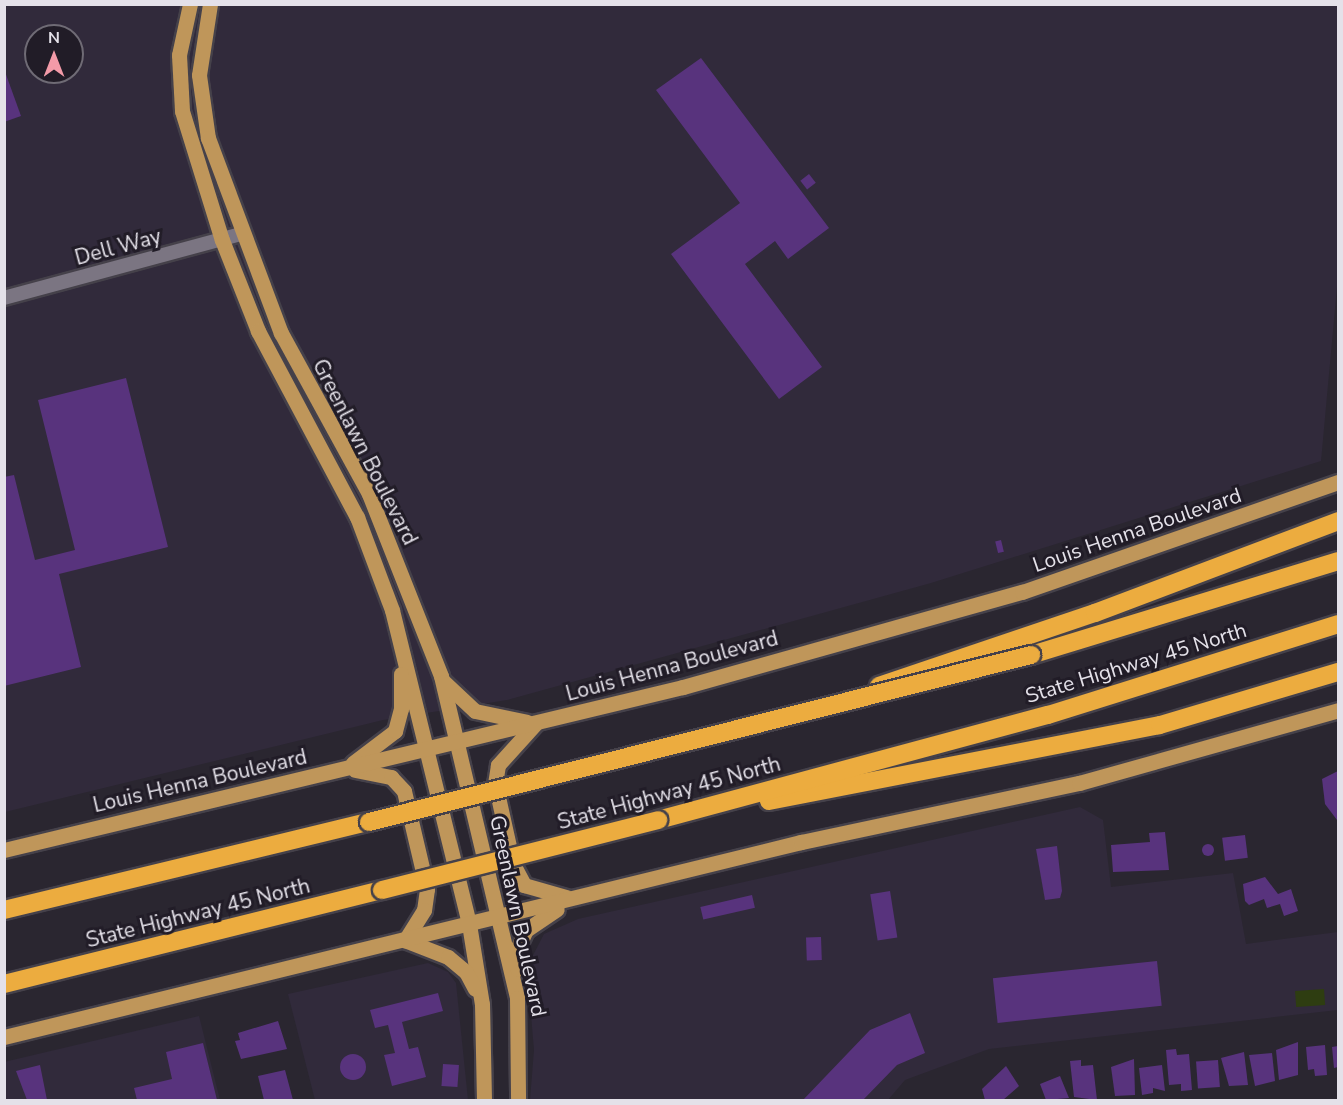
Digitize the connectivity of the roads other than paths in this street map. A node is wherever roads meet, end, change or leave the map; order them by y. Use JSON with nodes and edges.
{"nodes":[{"id":1,"x":190,"y":4,"type":"edge"},
{"id":2,"x":210,"y":4,"type":"edge"},
{"id":3,"x":242,"y":234,"type":"junction"},
{"id":4,"x":222,"y":240,"type":"junction"},
{"id":5,"x":4,"y":298,"type":"edge"},
{"id":6,"x":1338,"y":482,"type":"edge"},
{"id":7,"x":357,"y":517,"type":"junction"},
{"id":8,"x":1338,"y":521,"type":"edge"},
{"id":9,"x":392,"y":545,"type":"junction"},
{"id":10,"x":1338,"y":561,"type":"edge"},
{"id":11,"x":1338,"y":624,"type":"edge"},
{"id":12,"x":401,"y":653,"type":"junction"},
{"id":13,"x":1338,"y":672,"type":"edge"},
{"id":14,"x":441,"y":676,"type":"junction"},
{"id":15,"x":1338,"y":711,"type":"edge"},
{"id":16,"x":777,"y":719,"type":"junction"},
{"id":17,"x":536,"y":723,"type":"junction"},
{"id":18,"x":459,"y":743,"type":"junction"},
{"id":19,"x":427,"y":750,"type":"junction"},
{"id":20,"x":344,"y":769,"type":"junction"},
{"id":21,"x":658,"y":820,"type":"junction"},
{"id":22,"x":4,"y":850,"type":"edge"},
{"id":23,"x":575,"y":899,"type":"junction"},
{"id":24,"x":43,"y":900,"type":"junction"},
{"id":25,"x":4,"y":904,"type":"edge"},
{"id":26,"x":4,"y":909,"type":"edge"},
{"id":27,"x":499,"y":917,"type":"junction"},
{"id":28,"x":469,"y":924,"type":"junction"},
{"id":29,"x":405,"y":940,"type":"junction"},
{"id":30,"x":4,"y":984,"type":"edge"},
{"id":31,"x":518,"y":998,"type":"junction"},
{"id":32,"x":482,"y":1004,"type":"junction"},
{"id":33,"x":4,"y":1037,"type":"edge"},
{"id":34,"x":484,"y":1101,"type":"edge"},
{"id":35,"x":518,"y":1101,"type":"edge"}],
"edges":[{"from":1,"to":4,"type":"main road","name":"Greenlawn Boulevard"},
{"from":2,"to":3,"type":"main road","name":"Greenlawn Boulevard"},
{"from":3,"to":4,"type":"street","name":"Dell Way"},
{"from":3,"to":9,"type":"main road","name":"Greenlawn Boulevard"},
{"from":4,"to":5,"type":"street","name":"Dell Way"},
{"from":4,"to":7,"type":"main road","name":"Greenlawn Boulevard"},
{"from":6,"to":17,"type":"main road","name":"Louis Henna Boulevard"},
{"from":7,"to":9,"type":"main road"},
{"from":7,"to":12,"type":"main road","name":"Greenlawn Boulevard"},
{"from":8,"to":16,"type":"highway","bridge":true},
{"from":9,"to":14,"type":"main road","name":"Greenlawn Boulevard"},
{"from":10,"to":16,"type":"highway","name":"State Highway 45 North","bridge":true},
{"from":11,"to":21,"type":"highway","name":"State Highway 45 North"},
{"from":12,"to":19,"type":"main road","name":"Greenlawn Boulevard"},
{"from":12,"to":20,"type":"main road"},
{"from":13,"to":21,"type":"highway"},
{"from":14,"to":17,"type":"main road"},
{"from":14,"to":18,"type":"main road","name":"Greenlawn Boulevard"},
{"from":15,"to":23,"type":"main road"},
{"from":16,"to":24,"type":"highway","name":"State Highway 45 North","bridge":true},
{"from":17,"to":18,"type":"main road","name":"Louis Henna Boulevard"},
{"from":17,"to":23,"type":"main road"},
{"from":18,"to":19,"type":"main road","name":"Louis Henna Boulevard"},
{"from":18,"to":27,"type":"main road","name":"Greenlawn Boulevard"},
{"from":19,"to":20,"type":"main road","name":"Louis Henna Boulevard"},
{"from":19,"to":28,"type":"main road","name":"Greenlawn Boulevard"},
{"from":20,"to":22,"type":"main road","name":"Louis Henna Boulevard"},
{"from":20,"to":29,"type":"main road"},
{"from":21,"to":30,"type":"highway","name":"State Highway 45 North","bridge":true},
{"from":23,"to":27,"type":"main road"},
{"from":23,"to":31,"type":"main road"},
{"from":24,"to":25,"type":"highway"},
{"from":24,"to":26,"type":"highway","name":"State Highway 45 North"},
{"from":27,"to":28,"type":"main road"},
{"from":27,"to":31,"type":"main road","name":"Greenlawn Boulevard"},
{"from":28,"to":29,"type":"main road"},
{"from":28,"to":32,"type":"main road","name":"Greenlawn Boulevard"},
{"from":29,"to":32,"type":"main road"},
{"from":29,"to":33,"type":"main road"},
{"from":31,"to":35,"type":"main road","name":"Greenlawn Boulevard"},
{"from":32,"to":34,"type":"main road","name":"Greenlawn Boulevard"}]}
